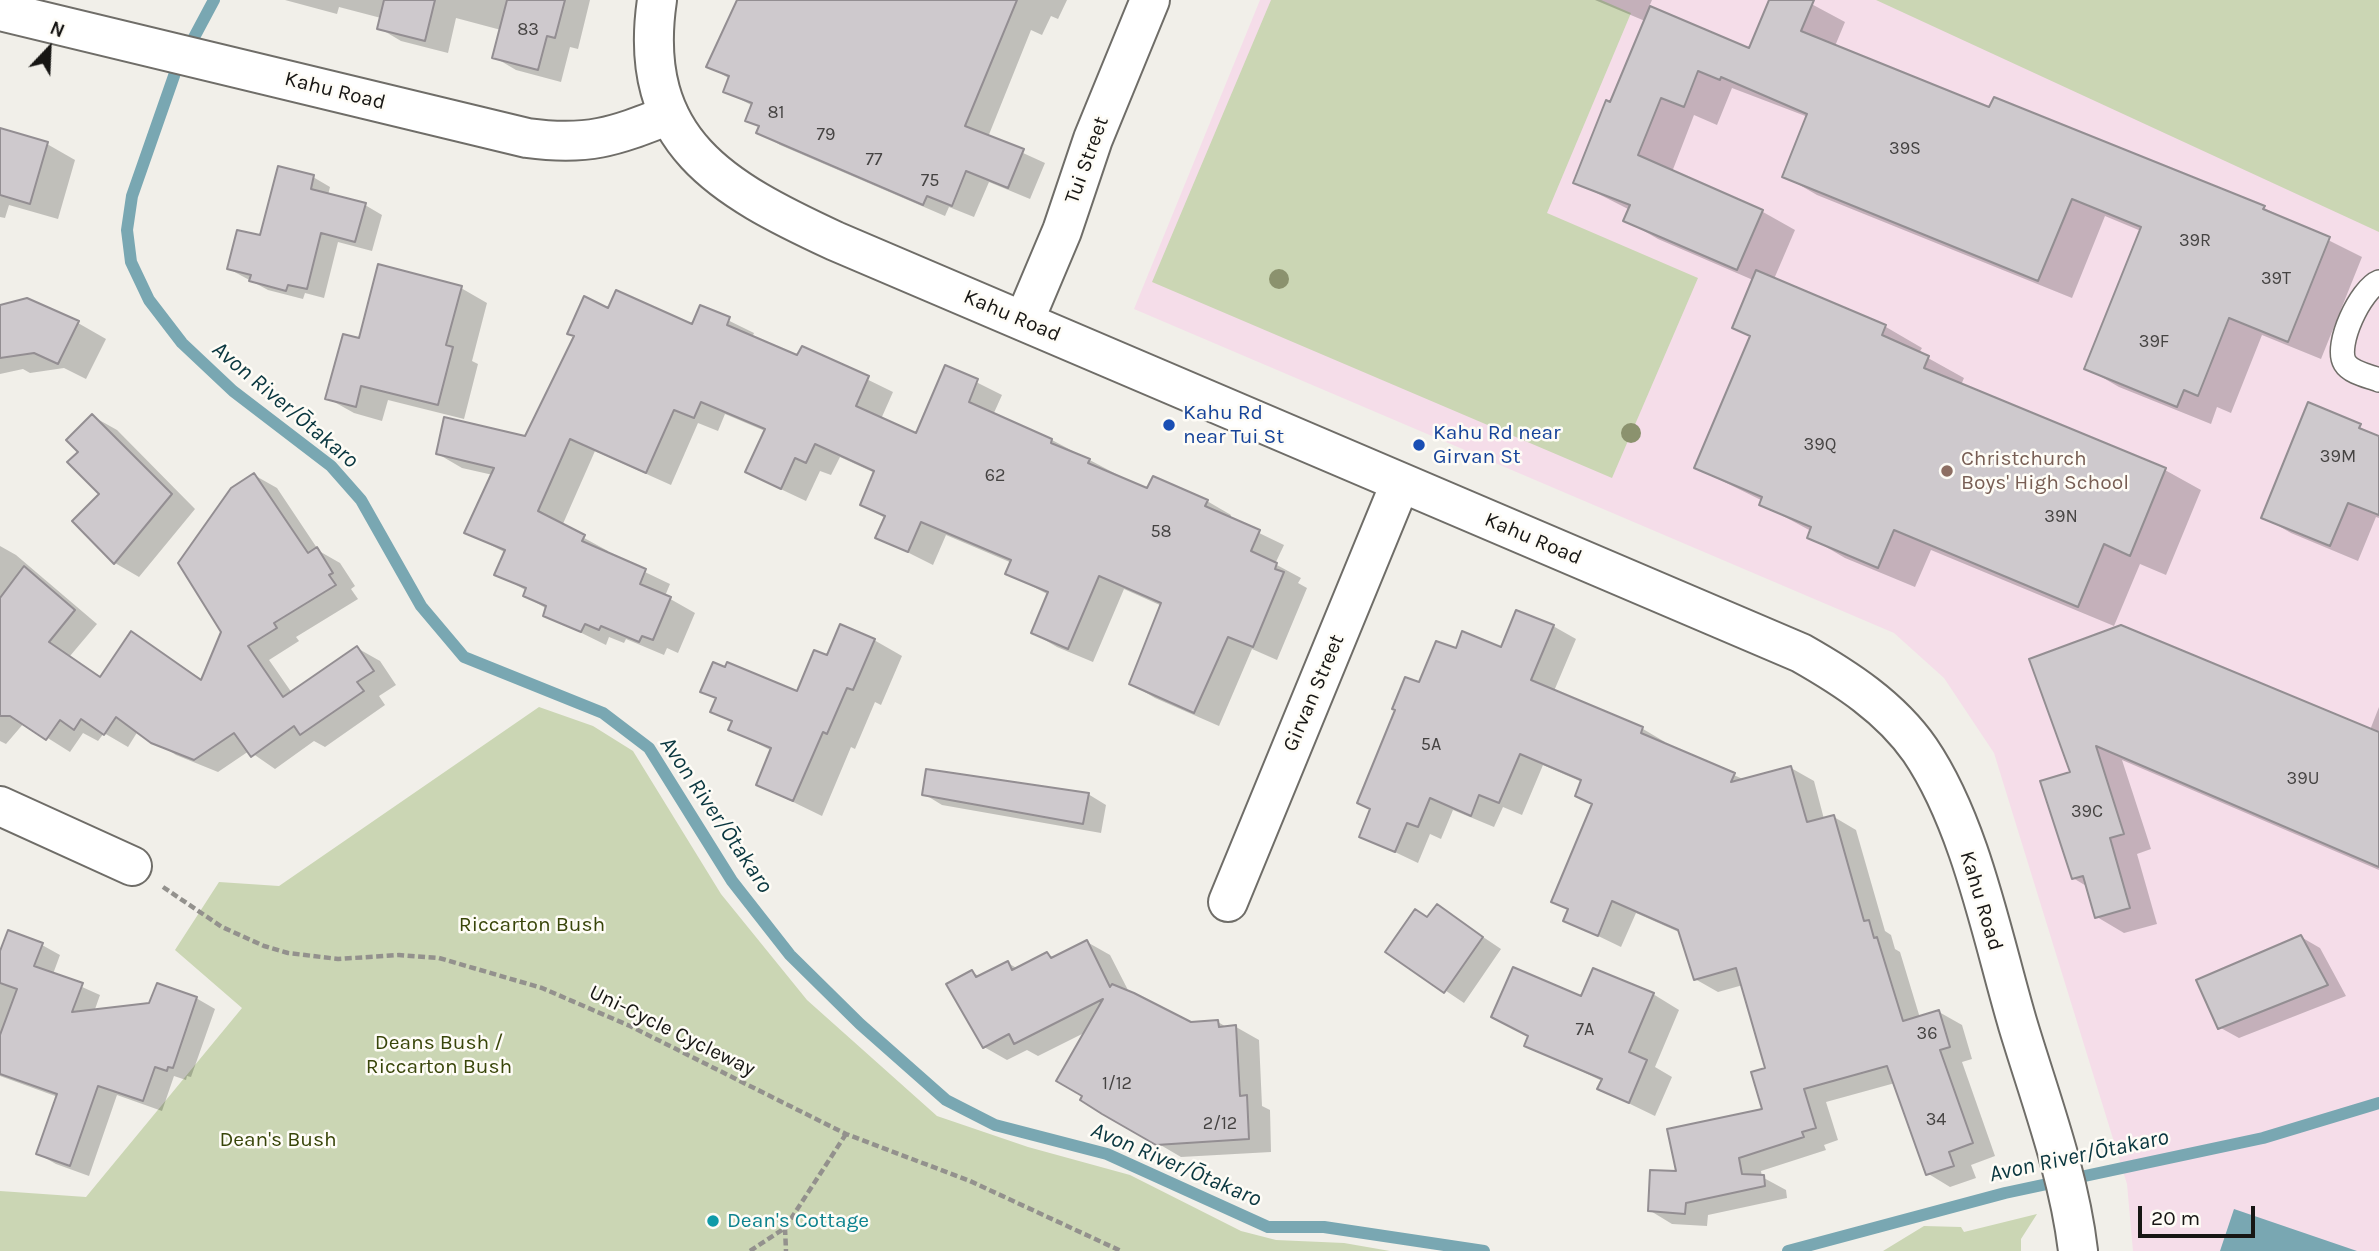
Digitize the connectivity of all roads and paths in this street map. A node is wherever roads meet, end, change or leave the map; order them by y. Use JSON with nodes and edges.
{"nodes":[{"id":1,"x":657,"y":0,"type":"edge"},
{"id":2,"x":1150,"y":0,"type":"edge"},
{"id":3,"x":0,"y":11,"type":"edge"},
{"id":4,"x":669,"y":115,"type":"junction"},
{"id":5,"x":2379,"y":282,"type":"edge"},
{"id":6,"x":1024,"y":321,"type":"junction"},
{"id":7,"x":2379,"y":380,"type":"edge"},
{"id":8,"x":1401,"y":484,"type":"junction"},
{"id":9,"x":0,"y":806,"type":"edge"},
{"id":10,"x":132,"y":866,"type":"dead end"},
{"id":11,"x":1228,"y":902,"type":"dead end"},
{"id":12,"x":194,"y":907,"type":"dead end"},
{"id":13,"x":846,"y":1134,"type":"junction"},
{"id":14,"x":785,"y":1228,"type":"junction"},
{"id":15,"x":750,"y":1251,"type":"edge"},
{"id":16,"x":786,"y":1251,"type":"edge"},
{"id":17,"x":1121,"y":1251,"type":"edge"},
{"id":18,"x":2078,"y":1251,"type":"edge"}],
"edges":[{"from":1,"to":4,"type":"main road","name":"Kahu Road"},
{"from":2,"to":6,"type":"main road","name":"Tui Street"},
{"from":3,"to":4,"type":"main road","name":"Kahu Road"},
{"from":4,"to":6,"type":"main road","name":"Kahu Road"},
{"from":5,"to":7,"type":"lane"},
{"from":6,"to":8,"type":"main road","name":"Kahu Road"},
{"from":8,"to":11,"type":"main road","name":"Girvan Street"},
{"from":8,"to":18,"type":"main road","name":"Kahu Road"},
{"from":9,"to":10,"type":"main road"},
{"from":12,"to":13,"type":"path","name":"Uni-Cycle Cycleway"},
{"from":13,"to":14,"type":"path"},
{"from":13,"to":17,"type":"path","name":"Uni-Cycle Cycleway"},
{"from":14,"to":15,"type":"path"},
{"from":14,"to":16,"type":"path"}]}
